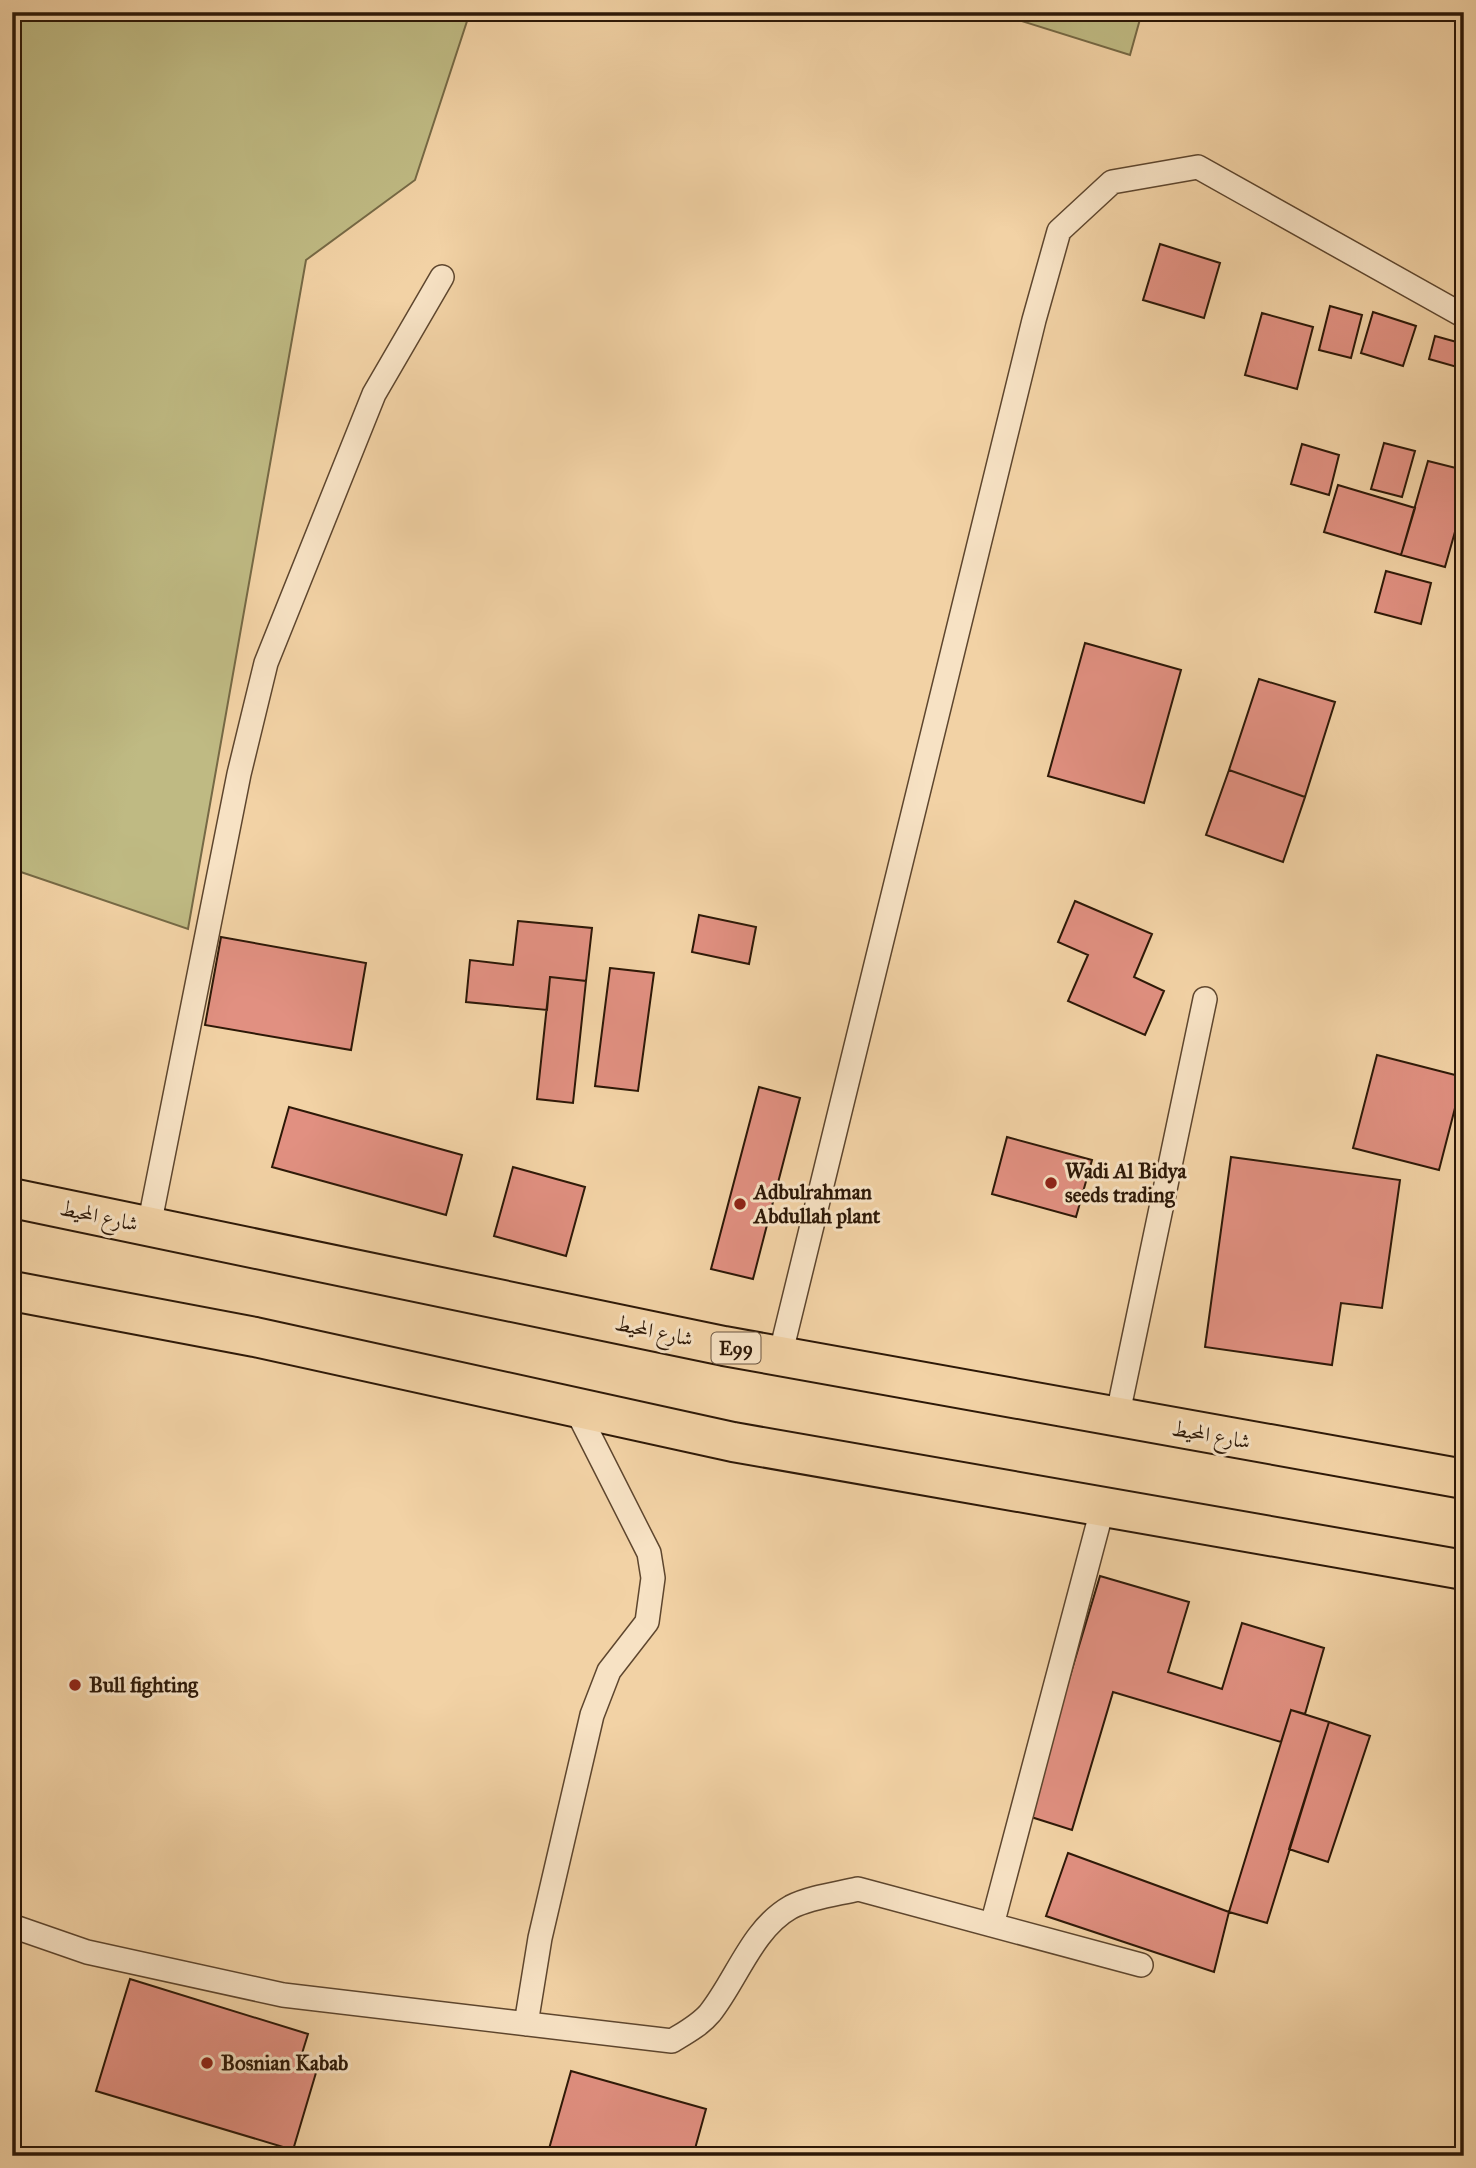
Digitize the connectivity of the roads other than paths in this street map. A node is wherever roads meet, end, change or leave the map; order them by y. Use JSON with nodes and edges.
{"nodes":[{"id":1,"x":442,"y":277,"type":"dead end"},
{"id":2,"x":1464,"y":316,"type":"edge"},
{"id":3,"x":1205,"y":999,"type":"dead end"},
{"id":4,"x":12,"y":1198,"type":"edge"},
{"id":5,"x":149,"y":1227,"type":"junction"},
{"id":6,"x":12,"y":1290,"type":"edge"},
{"id":7,"x":780,"y":1356,"type":"junction"},
{"id":8,"x":575,"y":1407,"type":"junction"},
{"id":9,"x":1117,"y":1418,"type":"junction"},
{"id":10,"x":1464,"y":1479,"type":"edge"},
{"id":11,"x":1103,"y":1506,"type":"junction"},
{"id":12,"x":1464,"y":1570,"type":"edge"},
{"id":13,"x":992,"y":1925,"type":"junction"},
{"id":14,"x":12,"y":1926,"type":"edge"},
{"id":15,"x":1141,"y":1965,"type":"dead end"},
{"id":16,"x":526,"y":2024,"type":"junction"}],
"edges":[{"from":1,"to":5,"type":"lane"},
{"from":2,"to":7,"type":"lane"},
{"from":3,"to":9,"type":"lane"},
{"from":4,"to":5,"type":"highway","name":"شارع المحيط","number":"E99"},
{"from":5,"to":7,"type":"highway","name":"شارع المحيط","number":"E99"},
{"from":6,"to":8,"type":"highway"},
{"from":7,"to":9,"type":"highway","name":"شارع المحيط","number":"E99"},
{"from":8,"to":11,"type":"highway"},
{"from":8,"to":16,"type":"lane"},
{"from":9,"to":10,"type":"highway","name":"شارع المحيط","number":"E99"},
{"from":11,"to":12,"type":"highway"},
{"from":11,"to":13,"type":"lane"},
{"from":13,"to":15,"type":"lane"},
{"from":13,"to":16,"type":"lane"},
{"from":14,"to":16,"type":"lane"}]}
